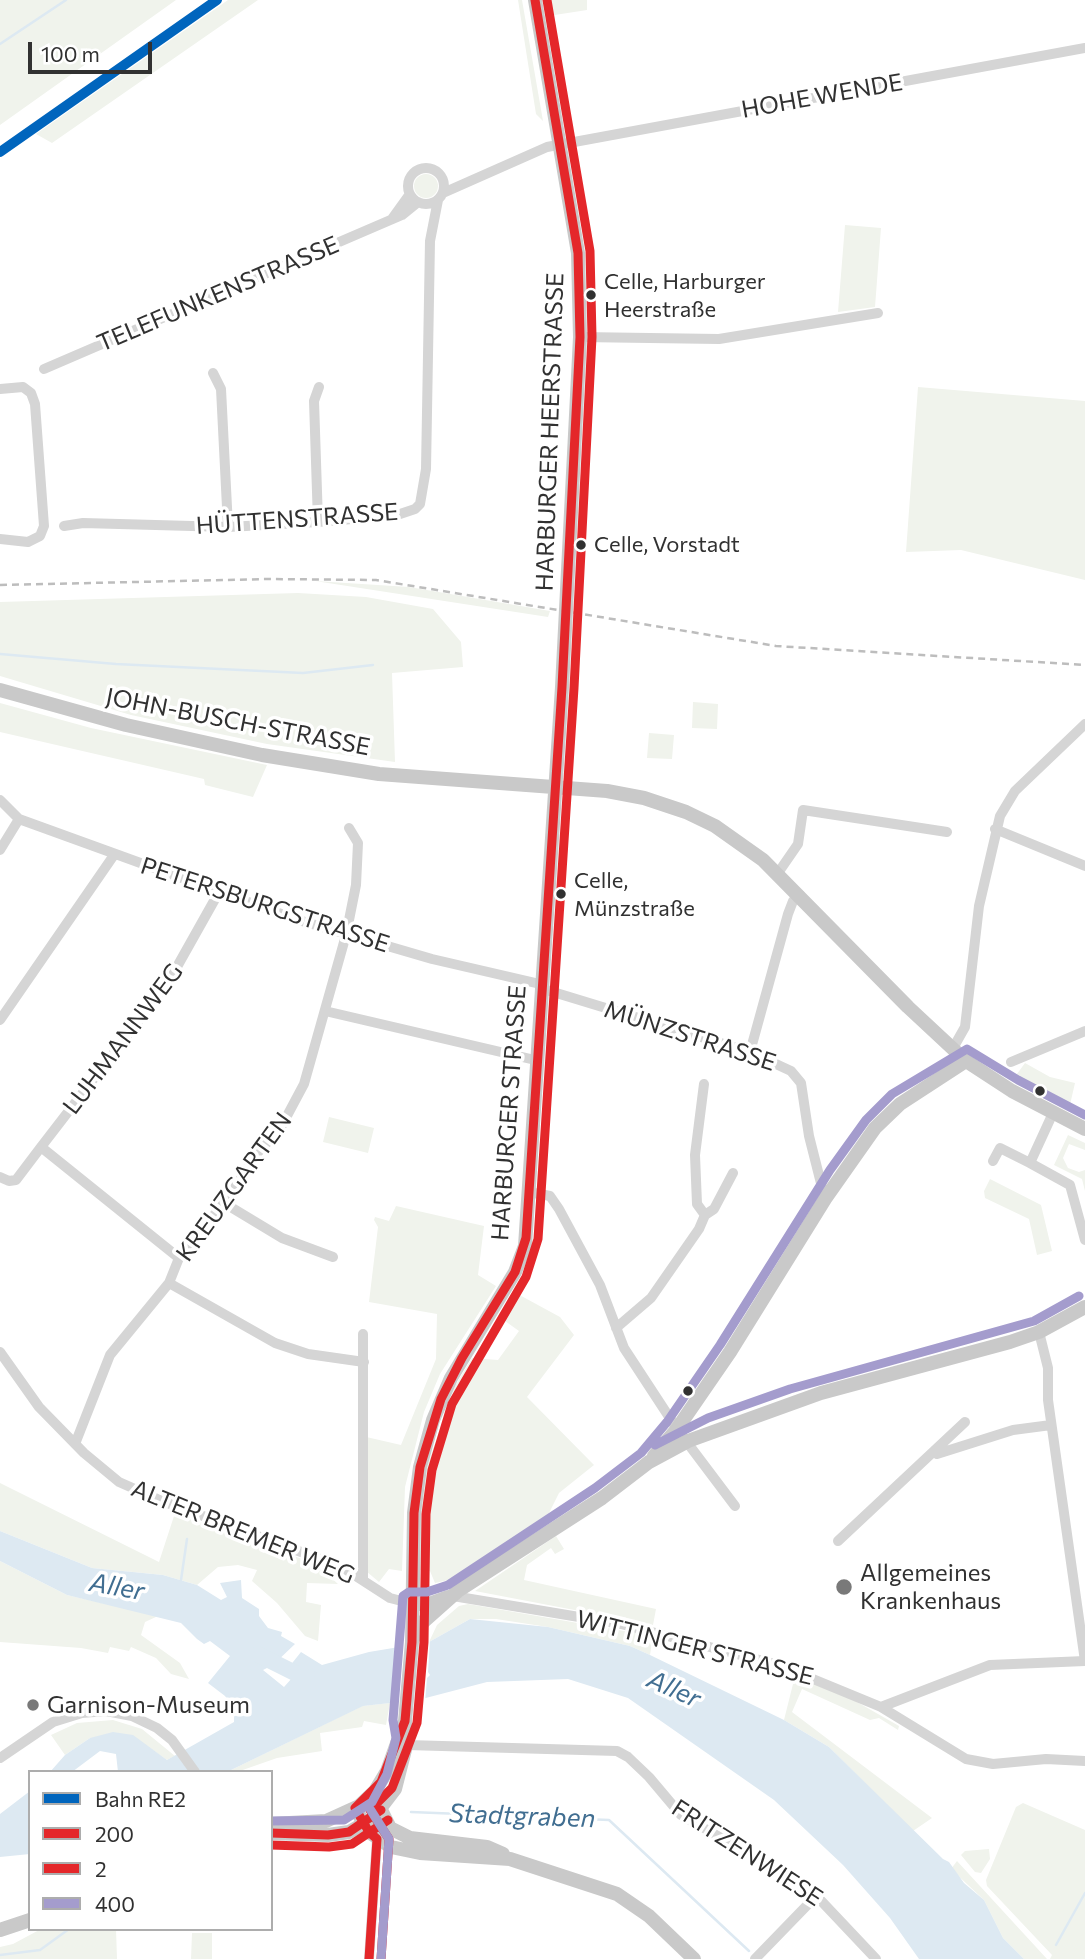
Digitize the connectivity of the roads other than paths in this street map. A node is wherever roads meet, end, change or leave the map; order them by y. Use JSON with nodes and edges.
{"nodes":[{"id":1,"x":535,"y":0,"type":"edge"},
{"id":2,"x":1085,"y":48,"type":"edge"},
{"id":3,"x":559,"y":145,"type":"junction"},
{"id":4,"x":442,"y":178,"type":"junction"},
{"id":5,"x":472,"y":178,"type":"junction"},
{"id":6,"x":440,"y":197,"type":"junction"},
{"id":7,"x":417,"y":200,"type":"junction"},
{"id":8,"x":431,"y":230,"type":"junction"},
{"id":9,"x":878,"y":313,"type":"dead end"},
{"id":10,"x":580,"y":337,"type":"junction"},
{"id":11,"x":44,"y":369,"type":"dead end"},
{"id":12,"x":213,"y":373,"type":"dead end"},
{"id":13,"x":318,"y":387,"type":"dead end"},
{"id":14,"x":0,"y":389,"type":"edge"},
{"id":15,"x":318,"y":522,"type":"junction"},
{"id":16,"x":64,"y":526,"type":"dead end"},
{"id":17,"x":228,"y":527,"type":"junction"},
{"id":18,"x":0,"y":538,"type":"edge"},
{"id":19,"x":566,"y":617,"type":"joint"},
{"id":20,"x":0,"y":690,"type":"edge"},
{"id":21,"x":1085,"y":724,"type":"edge"},
{"id":22,"x":554,"y":787,"type":"junction"},
{"id":23,"x":0,"y":800,"type":"edge"},
{"id":24,"x":19,"y":819,"type":"junction"},
{"id":25,"x":349,"y":828,"type":"dead end"},
{"id":26,"x":995,"y":829,"type":"junction"},
{"id":27,"x":947,"y":832,"type":"dead end"},
{"id":28,"x":0,"y":850,"type":"edge"},
{"id":29,"x":114,"y":855,"type":"junction"},
{"id":30,"x":1085,"y":866,"type":"edge"},
{"id":31,"x":778,"y":873,"type":"junction"},
{"id":32,"x":219,"y":892,"type":"junction"},
{"id":33,"x":800,"y":895,"type":"junction"},
{"id":34,"x":346,"y":935,"type":"junction"},
{"id":35,"x":540,"y":986,"type":"junction"},
{"id":36,"x":325,"y":1011,"type":"junction"},
{"id":37,"x":0,"y":1020,"type":"edge"},
{"id":38,"x":1085,"y":1031,"type":"edge"},
{"id":39,"x":952,"y":1050,"type":"junction"},
{"id":40,"x":750,"y":1052,"type":"junction"},
{"id":41,"x":535,"y":1060,"type":"junction"},
{"id":42,"x":967,"y":1061,"type":"junction"},
{"id":43,"x":1012,"y":1062,"type":"dead end"},
{"id":44,"x":704,"y":1084,"type":"dead end"},
{"id":45,"x":1054,"y":1113,"type":"junction"},
{"id":46,"x":1085,"y":1129,"type":"edge"},
{"id":47,"x":41,"y":1147,"type":"junction"},
{"id":48,"x":993,"y":1161,"type":"dead end"},
{"id":49,"x":1030,"y":1163,"type":"junction"},
{"id":50,"x":733,"y":1173,"type":"dead end"},
{"id":51,"x":0,"y":1177,"type":"edge"},
{"id":52,"x":529,"y":1192,"type":"junction"},
{"id":53,"x":825,"y":1199,"type":"junction"},
{"id":54,"x":224,"y":1203,"type":"junction"},
{"id":55,"x":705,"y":1215,"type":"junction"},
{"id":56,"x":1085,"y":1240,"type":"edge"},
{"id":57,"x":333,"y":1257,"type":"dead end"},
{"id":58,"x":179,"y":1258,"type":"junction"},
{"id":59,"x":169,"y":1283,"type":"junction"},
{"id":60,"x":1085,"y":1307,"type":"edge"},
{"id":61,"x":616,"y":1328,"type":"junction"},
{"id":62,"x":1039,"y":1332,"type":"junction"},
{"id":63,"x":363,"y":1334,"type":"dead end"},
{"id":64,"x":0,"y":1352,"type":"edge"},
{"id":65,"x":364,"y":1362,"type":"junction"},
{"id":66,"x":690,"y":1412,"type":"junction"},
{"id":67,"x":965,"y":1422,"type":"dead end"},
{"id":68,"x":1051,"y":1425,"type":"junction"},
{"id":69,"x":677,"y":1429,"type":"junction"},
{"id":70,"x":712,"y":1430,"type":"junction"},
{"id":71,"x":688,"y":1441,"type":"junction"},
{"id":72,"x":75,"y":1444,"type":"junction"},
{"id":73,"x":930,"y":1456,"type":"junction"},
{"id":74,"x":649,"y":1462,"type":"junction"},
{"id":75,"x":735,"y":1506,"type":"dead end"},
{"id":76,"x":838,"y":1541,"type":"dead end"},
{"id":77,"x":363,"y":1579,"type":"junction"},
{"id":78,"x":453,"y":1596,"type":"junction"},
{"id":79,"x":413,"y":1604,"type":"junction"},
{"id":80,"x":412,"y":1642,"type":"junction"},
{"id":81,"x":1085,"y":1661,"type":"edge"},
{"id":82,"x":881,"y":1707,"type":"junction"},
{"id":83,"x":406,"y":1717,"type":"junction"},
{"id":84,"x":407,"y":1745,"type":"junction"},
{"id":85,"x":0,"y":1758,"type":"edge"},
{"id":86,"x":1085,"y":1761,"type":"edge"},
{"id":87,"x":194,"y":1770,"type":"edge"},
{"id":88,"x":381,"y":1810,"type":"junction"},
{"id":89,"x":349,"y":1812,"type":"junction"},
{"id":90,"x":366,"y":1823,"type":"junction"},
{"id":91,"x":273,"y":1824,"type":"edge"},
{"id":92,"x":273,"y":1833,"type":"edge"},
{"id":93,"x":377,"y":1839,"type":"junction"},
{"id":94,"x":433,"y":1853,"type":"junction"},
{"id":95,"x":510,"y":1859,"type":"junction"},
{"id":96,"x":817,"y":1895,"type":"junction"},
{"id":97,"x":28,"y":1921,"type":"edge"},
{"id":98,"x":0,"y":1930,"type":"edge"},
{"id":99,"x":369,"y":1959,"type":"edge"},
{"id":100,"x":694,"y":1959,"type":"edge"},
{"id":101,"x":755,"y":1959,"type":"edge"},
{"id":102,"x":876,"y":1959,"type":"edge"}],
"edges":[{"from":1,"to":3,"type":"main road","name":"HARBURGER HEERSTRASSE"},
{"from":2,"to":3,"type":"street","name":"HOHE WENDE"},
{"from":3,"to":5,"type":"street","name":"TELEFUNKENSTRASSE"},
{"from":3,"to":10,"type":"main road","name":"HARBURGER HEERSTRASSE"},
{"from":4,"to":5,"type":"street","name":"TELEFUNKENSTRASSE"},
{"from":4,"to":6,"type":"street"},
{"from":4,"to":7,"type":"street","name":"TELEFUNKENSTRASSE"},
{"from":5,"to":6,"type":"street","name":"TELEFUNKENSTRASSE"},
{"from":6,"to":7,"type":"street","name":"TELEFUNKENSTRASSE"},
{"from":6,"to":8,"type":"street"},
{"from":7,"to":8,"type":"street"},
{"from":7,"to":11,"type":"street","name":"TELEFUNKENSTRASSE"},
{"from":8,"to":15,"type":"street","name":"HÜTTENSTRASSE"},
{"from":9,"to":10,"type":"street"},
{"from":10,"to":19,"type":"main road","name":"HARBURGER HEERSTRASSE"},
{"from":12,"to":17,"type":"street"},
{"from":13,"to":15,"type":"street"},
{"from":14,"to":18,"type":"street"},
{"from":15,"to":17,"type":"street","name":"HÜTTENSTRASSE"},
{"from":16,"to":17,"type":"street","name":"HÜTTENSTRASSE"},
{"from":19,"to":22,"type":"main road","name":"HARBURGER STRASSE"},
{"from":20,"to":22,"type":"main road","name":"JOHN-BUSCH-STRASSE"},
{"from":21,"to":26,"type":"street"},
{"from":22,"to":31,"type":"main road","name":"JOHN-BUSCH-STRASSE"},
{"from":22,"to":35,"type":"main road","name":"HARBURGER STRASSE"},
{"from":23,"to":24,"type":"street","name":"PETERSBURGSTRASSE"},
{"from":24,"to":28,"type":"street"},
{"from":24,"to":29,"type":"street","name":"PETERSBURGSTRASSE"},
{"from":25,"to":34,"type":"street","name":"KREUZGARTEN"},
{"from":26,"to":30,"type":"street"},
{"from":26,"to":39,"type":"street"},
{"from":27,"to":31,"type":"street"},
{"from":29,"to":32,"type":"street","name":"PETERSBURGSTRASSE"},
{"from":29,"to":37,"type":"street"},
{"from":31,"to":33,"type":"main road","name":"JOHN-BUSCH-STRASSE"},
{"from":32,"to":34,"type":"street","name":"PETERSBURGSTRASSE"},
{"from":32,"to":47,"type":"street","name":"LUHMANNWEG"},
{"from":33,"to":39,"type":"main road","name":"JOHN-BUSCH-STRASSE"},
{"from":33,"to":40,"type":"street"},
{"from":34,"to":35,"type":"street","name":"PETERSBURGSTRASSE"},
{"from":34,"to":36,"type":"street","name":"KREUZGARTEN"},
{"from":35,"to":40,"type":"street","name":"MÜNZSTRASSE"},
{"from":35,"to":41,"type":"main road","name":"HARBURGER STRASSE"},
{"from":36,"to":41,"type":"street"},
{"from":36,"to":54,"type":"street","name":"KREUZGARTEN"},
{"from":38,"to":43,"type":"street"},
{"from":39,"to":42,"type":"main road","name":"JOHN-BUSCH-STRASSE"},
{"from":40,"to":53,"type":"street","name":"MÜNZSTRASSE"},
{"from":41,"to":52,"type":"main road","name":"HARBURGER STRASSE"},
{"from":42,"to":45,"type":"main road","name":"JOHN-BUSCH-STRASSE"},
{"from":42,"to":53,"type":"main road"},
{"from":44,"to":55,"type":"street"},
{"from":45,"to":46,"type":"main road","name":"JOHN-BUSCH-STRASSE"},
{"from":45,"to":49,"type":"street"},
{"from":47,"to":51,"type":"street","name":"LUHMANNWEG"},
{"from":47,"to":58,"type":"street"},
{"from":48,"to":49,"type":"street"},
{"from":49,"to":56,"type":"street"},
{"from":50,"to":55,"type":"street"},
{"from":52,"to":61,"type":"street"},
{"from":52,"to":79,"type":"main road","name":"HARBURGER STRASSE"},
{"from":53,"to":66,"type":"main road"},
{"from":54,"to":57,"type":"street"},
{"from":54,"to":58,"type":"street","name":"KREUZGARTEN"},
{"from":55,"to":61,"type":"street"},
{"from":58,"to":59,"type":"street","name":"KREUZGARTEN"},
{"from":59,"to":65,"type":"street"},
{"from":59,"to":72,"type":"street","name":"KREUZGARTEN"},
{"from":60,"to":62,"type":"main road"},
{"from":61,"to":69,"type":"street"},
{"from":62,"to":68,"type":"street"},
{"from":62,"to":70,"type":"main road"},
{"from":63,"to":65,"type":"street"},
{"from":64,"to":72,"type":"street","name":"ALTER BREMER WEG"},
{"from":65,"to":77,"type":"street"},
{"from":66,"to":69,"type":"main road"},
{"from":66,"to":70,"type":"main road"},
{"from":67,"to":73,"type":"street"},
{"from":68,"to":73,"type":"street"},
{"from":68,"to":81,"type":"street"},
{"from":69,"to":71,"type":"street"},
{"from":69,"to":74,"type":"main road"},
{"from":70,"to":71,"type":"main road"},
{"from":71,"to":74,"type":"main road"},
{"from":71,"to":75,"type":"street"},
{"from":72,"to":77,"type":"street","name":"ALTER BREMER WEG"},
{"from":73,"to":76,"type":"street"},
{"from":74,"to":78,"type":"main road"},
{"from":77,"to":79,"type":"street","name":"ALTER BREMER WEG"},
{"from":78,"to":79,"type":"main road"},
{"from":78,"to":80,"type":"main road"},
{"from":78,"to":82,"type":"street","name":"WITTINGER STRASSE"},
{"from":79,"to":80,"type":"main road","name":"HARBURGER STRASSE"},
{"from":80,"to":83,"type":"main road","name":"HARBURGER STRASSE"},
{"from":81,"to":82,"type":"street"},
{"from":82,"to":86,"type":"street","name":"WITTINGER STRASSE"},
{"from":83,"to":84,"type":"main road"},
{"from":83,"to":89,"type":"main road"},
{"from":84,"to":88,"type":"main road"},
{"from":84,"to":96,"type":"street","name":"FRITZENWIESE"},
{"from":85,"to":87,"type":"street"},
{"from":88,"to":90,"type":"main road"},
{"from":88,"to":95,"type":"main road"},
{"from":89,"to":90,"type":"main road"},
{"from":89,"to":91,"type":"main road"},
{"from":90,"to":92,"type":"main road"},
{"from":90,"to":93,"type":"main road"},
{"from":90,"to":94,"type":"main road"},
{"from":93,"to":94,"type":"main road"},
{"from":93,"to":99,"type":"street"},
{"from":94,"to":95,"type":"main road"},
{"from":95,"to":100,"type":"main road"},
{"from":96,"to":101,"type":"street"},
{"from":96,"to":102,"type":"street","name":"FRITZENWIESE"},
{"from":97,"to":98,"type":"main road"}]}
